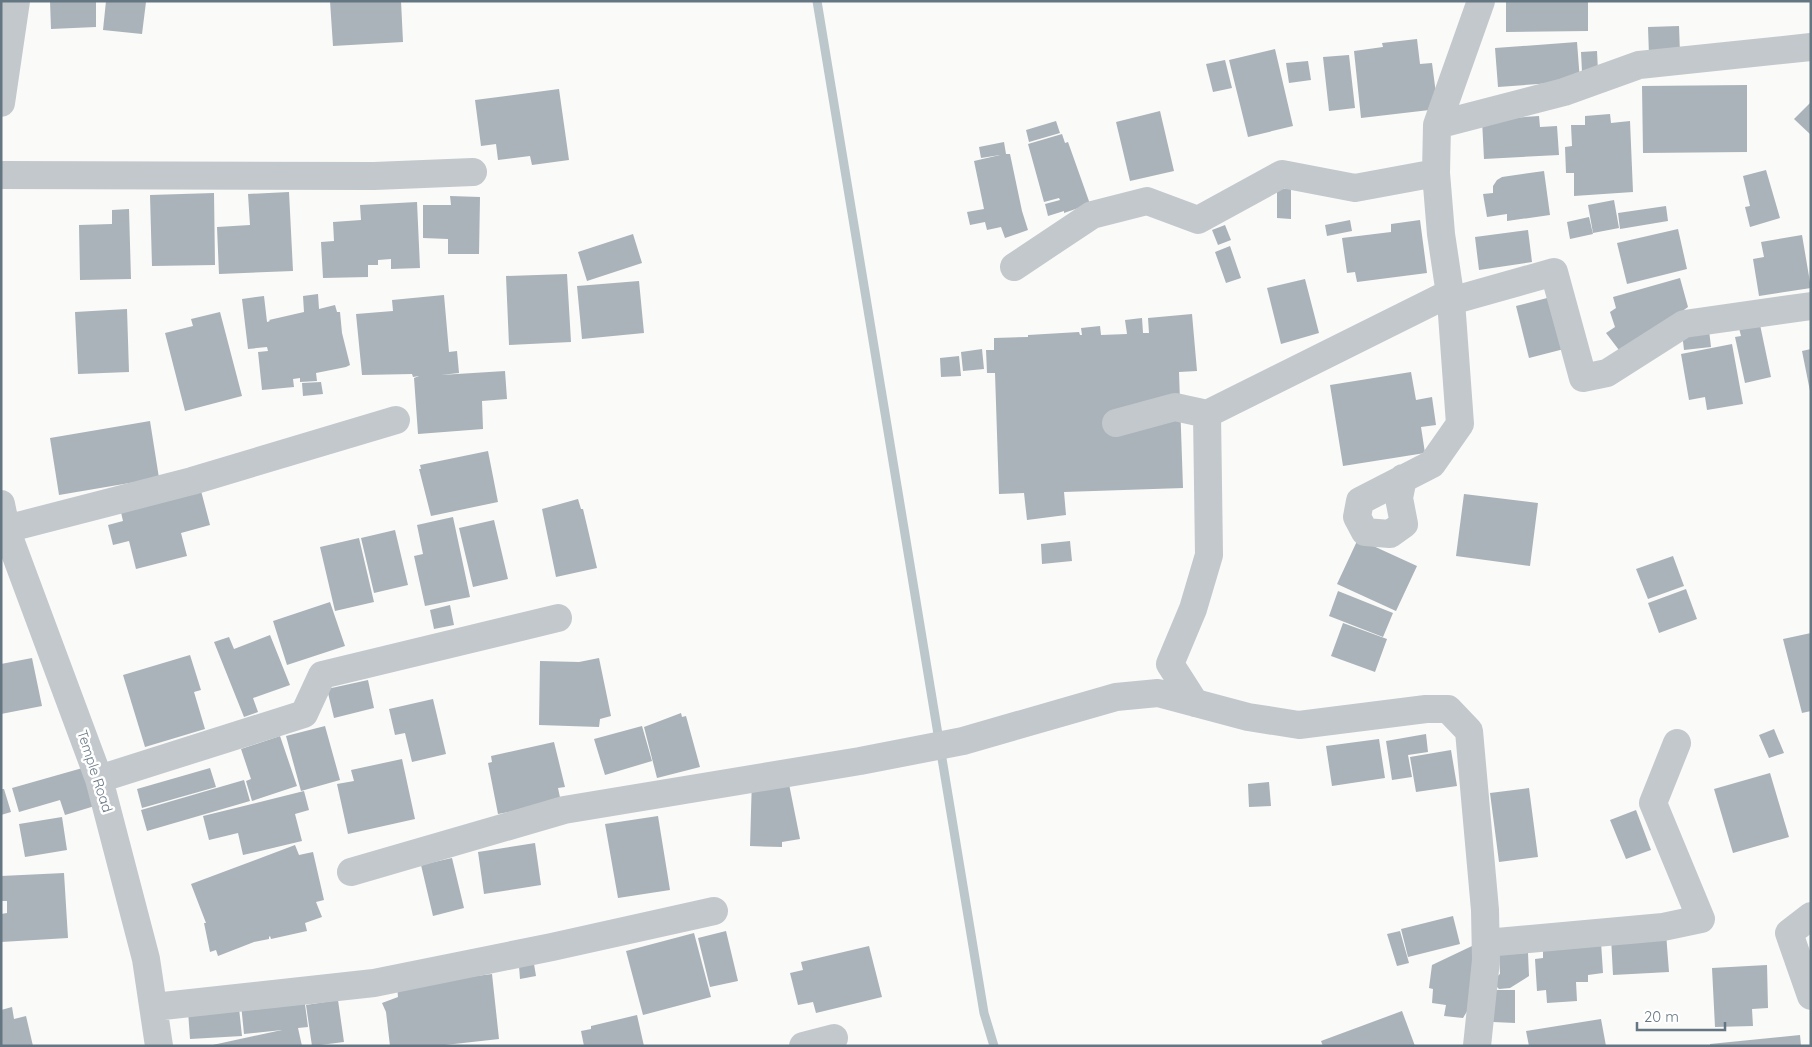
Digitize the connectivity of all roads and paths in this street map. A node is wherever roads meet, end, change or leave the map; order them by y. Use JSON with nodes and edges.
{"nodes":[{"id":1,"x":16,"y":1,"type":"edge"},
{"id":2,"x":1481,"y":1,"type":"edge"},
{"id":3,"x":1811,"y":47,"type":"edge"},
{"id":4,"x":1,"y":104,"type":"edge"},
{"id":5,"x":1437,"y":125,"type":"junction"},
{"id":6,"x":473,"y":172,"type":"dead end"},
{"id":7,"x":1436,"y":173,"type":"junction"},
{"id":8,"x":1,"y":175,"type":"edge"},
{"id":9,"x":1014,"y":267,"type":"dead end"},
{"id":10,"x":1450,"y":297,"type":"junction"},
{"id":11,"x":1811,"y":306,"type":"edge"},
{"id":12,"x":1207,"y":414,"type":"junction"},
{"id":13,"x":396,"y":420,"type":"dead end"},
{"id":14,"x":1116,"y":423,"type":"dead end"},
{"id":15,"x":1404,"y":478,"type":"dead end"},
{"id":16,"x":4,"y":517,"type":"edge"},
{"id":17,"x":558,"y":618,"type":"dead end"},
{"id":18,"x":1195,"y":703,"type":"junction"},
{"id":19,"x":1677,"y":744,"type":"dead end"},
{"id":20,"x":100,"y":779,"type":"junction"},
{"id":21,"x":351,"y":872,"type":"dead end"},
{"id":22,"x":714,"y":911,"type":"dead end"},
{"id":23,"x":1811,"y":916,"type":"edge"},
{"id":24,"x":1486,"y":943,"type":"junction"},
{"id":25,"x":1811,"y":996,"type":"edge"},
{"id":26,"x":154,"y":1007,"type":"junction"},
{"id":27,"x":834,"y":1038,"type":"dead end"},
{"id":28,"x":159,"y":1046,"type":"edge"},
{"id":29,"x":803,"y":1046,"type":"edge"},
{"id":30,"x":1477,"y":1046,"type":"edge"}],
"edges":[{"from":1,"to":4,"type":"street"},
{"from":2,"to":5,"type":"street"},
{"from":3,"to":5,"type":"street"},
{"from":5,"to":7,"type":"street"},
{"from":6,"to":8,"type":"street"},
{"from":7,"to":9,"type":"street"},
{"from":7,"to":10,"type":"street"},
{"from":10,"to":11,"type":"street"},
{"from":10,"to":12,"type":"street"},
{"from":10,"to":15,"type":"street"},
{"from":12,"to":14,"type":"street"},
{"from":12,"to":18,"type":"street"},
{"from":13,"to":16,"type":"street"},
{"from":16,"to":20,"type":"street","name":"Temple Road"},
{"from":17,"to":20,"type":"street"},
{"from":18,"to":21,"type":"street"},
{"from":18,"to":24,"type":"street"},
{"from":19,"to":24,"type":"street"},
{"from":20,"to":26,"type":"street","name":"Temple Road"},
{"from":22,"to":26,"type":"street"},
{"from":23,"to":25,"type":"street"},
{"from":24,"to":30,"type":"street"},
{"from":26,"to":28,"type":"street","name":"Temple Road"},
{"from":27,"to":29,"type":"street"}]}
